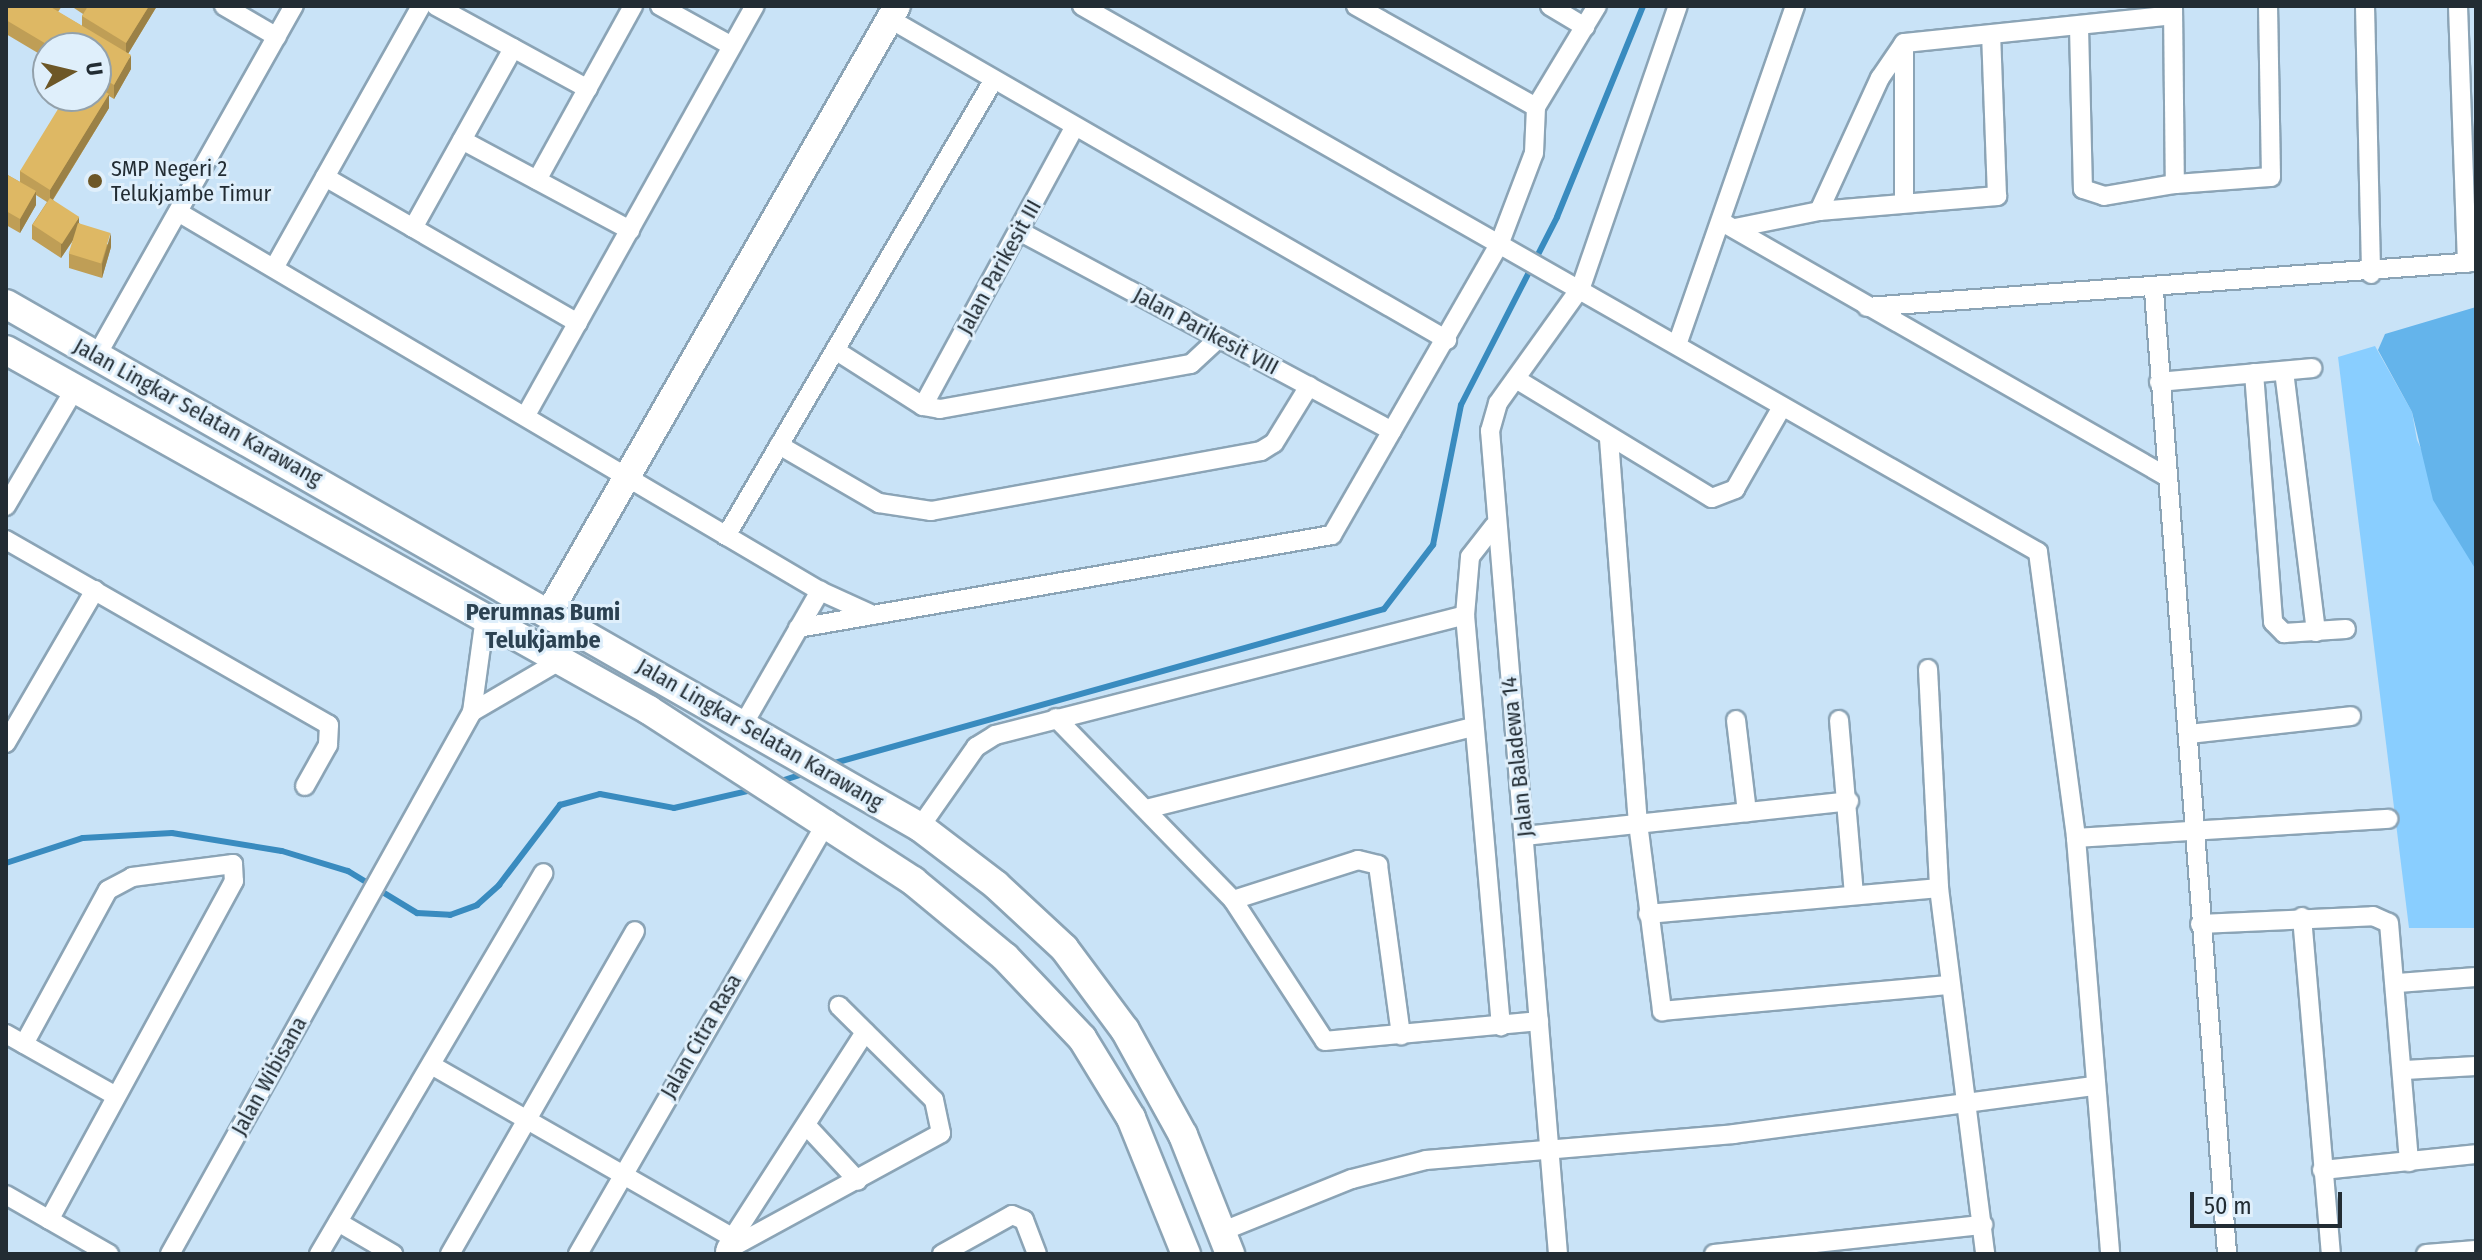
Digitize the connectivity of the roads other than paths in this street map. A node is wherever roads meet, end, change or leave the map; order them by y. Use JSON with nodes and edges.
{"nodes":[{"id":1,"x":224,"y":6,"type":"edge"},
{"id":2,"x":294,"y":6,"type":"edge"},
{"id":3,"x":421,"y":6,"type":"edge"},
{"id":4,"x":436,"y":6,"type":"edge"},
{"id":5,"x":633,"y":6,"type":"edge"},
{"id":6,"x":660,"y":6,"type":"edge"},
{"id":7,"x":755,"y":6,"type":"edge"},
{"id":8,"x":1082,"y":6,"type":"edge"},
{"id":9,"x":1356,"y":6,"type":"edge"},
{"id":10,"x":1550,"y":6,"type":"edge"},
{"id":11,"x":1597,"y":6,"type":"edge"},
{"id":12,"x":1678,"y":6,"type":"edge"},
{"id":13,"x":1795,"y":6,"type":"edge"},
{"id":14,"x":2268,"y":6,"type":"edge"},
{"id":15,"x":2365,"y":6,"type":"edge"},
{"id":16,"x":2458,"y":6,"type":"edge"},
{"id":17,"x":2173,"y":11,"type":"edge"},
{"id":18,"x":893,"y":12,"type":"edge"},
{"id":19,"x":1585,"y":27,"type":"junction"},
{"id":20,"x":2079,"y":27,"type":"junction"},
{"id":21,"x":1991,"y":35,"type":"junction"},
{"id":22,"x":277,"y":37,"type":"junction"},
{"id":23,"x":1904,"y":43,"type":"junction"},
{"id":24,"x":732,"y":46,"type":"junction"},
{"id":25,"x":513,"y":48,"type":"junction"},
{"id":26,"x":993,"y":81,"type":"junction"},
{"id":27,"x":588,"y":89,"type":"junction"},
{"id":28,"x":1536,"y":107,"type":"junction"},
{"id":29,"x":1074,"y":128,"type":"junction"},
{"id":30,"x":462,"y":140,"type":"junction"},
{"id":31,"x":2469,"y":168,"type":"edge"},
{"id":32,"x":325,"y":177,"type":"junction"},
{"id":33,"x":537,"y":180,"type":"junction"},
{"id":34,"x":2175,"y":184,"type":"junction"},
{"id":35,"x":1904,"y":202,"type":"junction"},
{"id":36,"x":1819,"y":211,"type":"junction"},
{"id":37,"x":178,"y":212,"type":"junction"},
{"id":38,"x":1728,"y":225,"type":"junction"},
{"id":39,"x":413,"y":228,"type":"junction"},
{"id":40,"x":630,"y":230,"type":"junction"},
{"id":41,"x":1019,"y":231,"type":"junction"},
{"id":42,"x":1499,"y":245,"type":"junction"},
{"id":43,"x":2471,"y":263,"type":"edge"},
{"id":44,"x":274,"y":268,"type":"junction"},
{"id":45,"x":2371,"y":274,"type":"junction"},
{"id":46,"x":1581,"y":287,"type":"junction"},
{"id":47,"x":2154,"y":291,"type":"junction"},
{"id":48,"x":6,"y":304,"type":"edge"},
{"id":49,"x":1867,"y":307,"type":"junction"},
{"id":50,"x":578,"y":323,"type":"junction"},
{"id":51,"x":1219,"y":338,"type":"junction"},
{"id":52,"x":1447,"y":340,"type":"junction"},
{"id":53,"x":1678,"y":342,"type":"junction"},
{"id":54,"x":6,"y":350,"type":"edge"},
{"id":55,"x":835,"y":350,"type":"junction"},
{"id":56,"x":97,"y":355,"type":"junction"},
{"id":57,"x":2312,"y":368,"type":"dead end"},
{"id":58,"x":2284,"y":371,"type":"junction"},
{"id":59,"x":2254,"y":373,"type":"junction"},
{"id":60,"x":1516,"y":379,"type":"junction"},
{"id":61,"x":2159,"y":382,"type":"junction"},
{"id":62,"x":77,"y":385,"type":"junction"},
{"id":63,"x":1309,"y":386,"type":"junction"},
{"id":64,"x":923,"y":406,"type":"junction"},
{"id":65,"x":1782,"y":407,"type":"junction"},
{"id":66,"x":526,"y":415,"type":"junction"},
{"id":67,"x":1392,"y":431,"type":"junction"},
{"id":68,"x":1609,"y":439,"type":"junction"},
{"id":69,"x":779,"y":445,"type":"junction"},
{"id":70,"x":628,"y":474,"type":"junction"},
{"id":71,"x":2164,"y":475,"type":"junction"},
{"id":72,"x":6,"y":506,"type":"edge"},
{"id":73,"x":1494,"y":526,"type":"junction"},
{"id":74,"x":726,"y":536,"type":"junction"},
{"id":75,"x":6,"y":540,"type":"edge"},
{"id":76,"x":95,"y":590,"type":"junction"},
{"id":77,"x":820,"y":591,"type":"junction"},
{"id":78,"x":550,"y":611,"type":"junction"},
{"id":79,"x":873,"y":615,"type":"junction"},
{"id":80,"x":1465,"y":615,"type":"junction"},
{"id":81,"x":485,"y":617,"type":"junction"},
{"id":82,"x":798,"y":628,"type":"junction"},
{"id":83,"x":2346,"y":629,"type":"dead end"},
{"id":84,"x":2316,"y":632,"type":"junction"},
{"id":85,"x":561,"y":660,"type":"junction"},
{"id":86,"x":1928,"y":669,"type":"dead end"},
{"id":87,"x":472,"y":712,"type":"junction"},
{"id":88,"x":2351,"y":716,"type":"dead end"},
{"id":89,"x":1056,"y":718,"type":"junction"},
{"id":90,"x":1736,"y":720,"type":"dead end"},
{"id":91,"x":1839,"y":720,"type":"dead end"},
{"id":92,"x":743,"y":725,"type":"junction"},
{"id":93,"x":1473,"y":727,"type":"junction"},
{"id":94,"x":2189,"y":734,"type":"junction"},
{"id":95,"x":6,"y":743,"type":"edge"},
{"id":96,"x":305,"y":786,"type":"dead end"},
{"id":97,"x":1849,"y":801,"type":"junction"},
{"id":98,"x":1150,"y":808,"type":"junction"},
{"id":99,"x":1747,"y":812,"type":"junction"},
{"id":100,"x":2388,"y":819,"type":"dead end"},
{"id":101,"x":828,"y":820,"type":"junction"},
{"id":102,"x":1638,"y":823,"type":"junction"},
{"id":103,"x":920,"y":827,"type":"junction"},
{"id":104,"x":2193,"y":829,"type":"junction"},
{"id":105,"x":1524,"y":836,"type":"junction"},
{"id":106,"x":2076,"y":838,"type":"junction"},
{"id":107,"x":543,"y":873,"type":"dead end"},
{"id":108,"x":1939,"y":888,"type":"junction"},
{"id":109,"x":1854,"y":894,"type":"junction"},
{"id":110,"x":1233,"y":900,"type":"junction"},
{"id":111,"x":1648,"y":914,"type":"junction"},
{"id":112,"x":2302,"y":917,"type":"junction"},
{"id":113,"x":2200,"y":924,"type":"junction"},
{"id":114,"x":635,"y":931,"type":"dead end"},
{"id":115,"x":2476,"y":977,"type":"edge"},
{"id":116,"x":2398,"y":983,"type":"junction"},
{"id":117,"x":1950,"y":985,"type":"junction"},
{"id":118,"x":839,"y":1006,"type":"dead end"},
{"id":119,"x":1539,"y":1021,"type":"junction"},
{"id":120,"x":1501,"y":1026,"type":"junction"},
{"id":121,"x":865,"y":1032,"type":"junction"},
{"id":122,"x":6,"y":1034,"type":"edge"},
{"id":123,"x":1401,"y":1035,"type":"junction"},
{"id":124,"x":24,"y":1044,"type":"junction"},
{"id":125,"x":433,"y":1066,"type":"junction"},
{"id":126,"x":2476,"y":1066,"type":"edge"},
{"id":127,"x":2405,"y":1070,"type":"junction"},
{"id":128,"x":2096,"y":1086,"type":"junction"},
{"id":129,"x":116,"y":1096,"type":"junction"},
{"id":130,"x":1963,"y":1107,"type":"junction"},
{"id":131,"x":530,"y":1120,"type":"junction"},
{"id":132,"x":806,"y":1125,"type":"junction"},
{"id":133,"x":1553,"y":1151,"type":"junction"},
{"id":134,"x":2476,"y":1154,"type":"edge"},
{"id":135,"x":2409,"y":1162,"type":"junction"},
{"id":136,"x":2322,"y":1170,"type":"junction"},
{"id":137,"x":623,"y":1173,"type":"junction"},
{"id":138,"x":858,"y":1181,"type":"junction"},
{"id":139,"x":6,"y":1195,"type":"edge"},
{"id":140,"x":49,"y":1220,"type":"junction"},
{"id":141,"x":338,"y":1222,"type":"junction"},
{"id":142,"x":1983,"y":1225,"type":"junction"},
{"id":143,"x":1226,"y":1242,"type":"edge"},
{"id":144,"x":1884,"y":1245,"type":"edge"},
{"id":145,"x":727,"y":1247,"type":"edge"},
{"id":146,"x":2476,"y":1250,"type":"edge"},
{"id":147,"x":109,"y":1254,"type":"edge"},
{"id":148,"x":170,"y":1254,"type":"edge"},
{"id":149,"x":319,"y":1254,"type":"edge"},
{"id":150,"x":393,"y":1254,"type":"edge"},
{"id":151,"x":450,"y":1254,"type":"edge"},
{"id":152,"x":578,"y":1254,"type":"edge"},
{"id":153,"x":942,"y":1254,"type":"edge"},
{"id":154,"x":1037,"y":1254,"type":"edge"},
{"id":155,"x":1186,"y":1254,"type":"edge"},
{"id":156,"x":1558,"y":1254,"type":"edge"},
{"id":157,"x":1714,"y":1254,"type":"edge"},
{"id":158,"x":1985,"y":1254,"type":"edge"},
{"id":159,"x":2110,"y":1254,"type":"edge"},
{"id":160,"x":2227,"y":1254,"type":"edge"},
{"id":161,"x":2331,"y":1254,"type":"edge"},
{"id":162,"x":2426,"y":1254,"type":"edge"}],
"edges":[{"from":1,"to":22,"type":"street"},
{"from":2,"to":22,"type":"street"},
{"from":3,"to":32,"type":"street"},
{"from":4,"to":25,"type":"street"},
{"from":5,"to":27,"type":"street"},
{"from":6,"to":24,"type":"street"},
{"from":7,"to":24,"type":"street"},
{"from":8,"to":42,"type":"street"},
{"from":9,"to":28,"type":"street"},
{"from":10,"to":19,"type":"street"},
{"from":11,"to":19,"type":"street"},
{"from":12,"to":46,"type":"street","name":"Jalan Baladewa 14"},
{"from":13,"to":38,"type":"street"},
{"from":14,"to":34,"type":"street"},
{"from":15,"to":45,"type":"street"},
{"from":16,"to":31,"type":"street"},
{"from":17,"to":20,"type":"street"},
{"from":17,"to":34,"type":"street"},
{"from":18,"to":26,"type":"street"},
{"from":18,"to":70,"type":"street"},
{"from":19,"to":28,"type":"street"},
{"from":20,"to":21,"type":"street"},
{"from":20,"to":34,"type":"street"},
{"from":21,"to":23,"type":"street"},
{"from":21,"to":35,"type":"street"},
{"from":22,"to":37,"type":"street"},
{"from":23,"to":35,"type":"street"},
{"from":23,"to":36,"type":"street"},
{"from":24,"to":40,"type":"street"},
{"from":25,"to":27,"type":"street"},
{"from":25,"to":30,"type":"street"},
{"from":26,"to":29,"type":"street"},
{"from":26,"to":55,"type":"street"},
{"from":27,"to":33,"type":"street"},
{"from":28,"to":42,"type":"street"},
{"from":29,"to":41,"type":"street","name":"Jalan Parikesit III"},
{"from":29,"to":52,"type":"street"},
{"from":30,"to":33,"type":"street"},
{"from":30,"to":39,"type":"street"},
{"from":31,"to":43,"type":"street"},
{"from":32,"to":39,"type":"street"},
{"from":32,"to":44,"type":"street"},
{"from":33,"to":40,"type":"street"},
{"from":35,"to":36,"type":"street"},
{"from":36,"to":38,"type":"street"},
{"from":37,"to":44,"type":"street"},
{"from":37,"to":56,"type":"street"},
{"from":38,"to":49,"type":"street"},
{"from":38,"to":53,"type":"street"},
{"from":39,"to":50,"type":"street"},
{"from":40,"to":50,"type":"street"},
{"from":41,"to":51,"type":"street","name":"Jalan Parikesit VIII"},
{"from":41,"to":64,"type":"street","name":"Jalan Parikesit III"},
{"from":42,"to":46,"type":"street"},
{"from":42,"to":52,"type":"street"},
{"from":43,"to":45,"type":"street"},
{"from":44,"to":66,"type":"street"},
{"from":45,"to":47,"type":"street"},
{"from":46,"to":53,"type":"street"},
{"from":46,"to":60,"type":"street","name":"Jalan Baladewa 14"},
{"from":47,"to":49,"type":"street"},
{"from":47,"to":61,"type":"street"},
{"from":48,"to":56,"type":"main road","name":"Jalan Lingkar Selatan Karawang"},
{"from":49,"to":71,"type":"street"},
{"from":50,"to":66,"type":"street"},
{"from":51,"to":63,"type":"street","name":"Jalan Parikesit VIII"},
{"from":51,"to":64,"type":"street"},
{"from":52,"to":67,"type":"street"},
{"from":53,"to":65,"type":"street"},
{"from":54,"to":62,"type":"main road","name":"Jalan Lingkar Selatan Karawang"},
{"from":55,"to":64,"type":"street"},
{"from":55,"to":69,"type":"street"},
{"from":56,"to":78,"type":"main road","name":"Jalan Lingkar Selatan Karawang"},
{"from":57,"to":58,"type":"street"},
{"from":58,"to":59,"type":"street"},
{"from":58,"to":84,"type":"street"},
{"from":59,"to":61,"type":"street"},
{"from":59,"to":84,"type":"street"},
{"from":60,"to":68,"type":"street"},
{"from":60,"to":73,"type":"street","name":"Jalan Baladewa 14"},
{"from":61,"to":71,"type":"street"},
{"from":62,"to":72,"type":"street"},
{"from":62,"to":81,"type":"main road","name":"Jalan Lingkar Selatan Karawang"},
{"from":63,"to":67,"type":"street","name":"Jalan Parikesit VIII"},
{"from":63,"to":69,"type":"street"},
{"from":65,"to":68,"type":"street"},
{"from":65,"to":106,"type":"street"},
{"from":66,"to":70,"type":"street"},
{"from":67,"to":79,"type":"street"},
{"from":68,"to":102,"type":"street"},
{"from":69,"to":74,"type":"street"},
{"from":70,"to":74,"type":"street"},
{"from":70,"to":78,"type":"street"},
{"from":71,"to":94,"type":"street"},
{"from":73,"to":80,"type":"street"},
{"from":73,"to":105,"type":"street","name":"Jalan Baladewa 14"},
{"from":74,"to":77,"type":"street"},
{"from":75,"to":76,"type":"street"},
{"from":76,"to":95,"type":"street"},
{"from":76,"to":96,"type":"street"},
{"from":77,"to":79,"type":"street"},
{"from":77,"to":82,"type":"street"},
{"from":78,"to":92,"type":"main road","name":"Jalan Lingkar Selatan Karawang"},
{"from":79,"to":82,"type":"street"},
{"from":80,"to":89,"type":"street"},
{"from":80,"to":93,"type":"street"},
{"from":81,"to":85,"type":"main road","name":"Jalan Lingkar Selatan Karawang"},
{"from":81,"to":87,"type":"street"},
{"from":82,"to":92,"type":"street"},
{"from":83,"to":84,"type":"street"},
{"from":85,"to":87,"type":"street"},
{"from":85,"to":101,"type":"main road","name":"Jalan Lingkar Selatan Karawang"},
{"from":86,"to":108,"type":"street"},
{"from":87,"to":148,"type":"street","name":"Jalan Wibisana"},
{"from":88,"to":94,"type":"street"},
{"from":89,"to":98,"type":"street"},
{"from":89,"to":103,"type":"street"},
{"from":90,"to":99,"type":"street"},
{"from":91,"to":97,"type":"street"},
{"from":92,"to":103,"type":"main road","name":"Jalan Lingkar Selatan Karawang"},
{"from":93,"to":98,"type":"street"},
{"from":93,"to":120,"type":"street"},
{"from":94,"to":104,"type":"street"},
{"from":97,"to":99,"type":"street"},
{"from":97,"to":109,"type":"street"},
{"from":98,"to":110,"type":"street"},
{"from":99,"to":102,"type":"street"},
{"from":100,"to":104,"type":"street"},
{"from":101,"to":137,"type":"street","name":"Jalan Citra Rasa"},
{"from":101,"to":155,"type":"main road","name":"Jalan Lingkar Selatan Karawang"},
{"from":102,"to":105,"type":"street"},
{"from":102,"to":111,"type":"street"},
{"from":103,"to":143,"type":"main road","name":"Jalan Lingkar Selatan Karawang"},
{"from":104,"to":106,"type":"street"},
{"from":104,"to":113,"type":"street"},
{"from":105,"to":119,"type":"street","name":"Jalan Baladewa 14"},
{"from":106,"to":128,"type":"street"},
{"from":107,"to":125,"type":"street"},
{"from":108,"to":109,"type":"street"},
{"from":108,"to":117,"type":"street"},
{"from":109,"to":111,"type":"street"},
{"from":110,"to":123,"type":"street"},
{"from":110,"to":123,"type":"street"},
{"from":111,"to":117,"type":"street"},
{"from":112,"to":113,"type":"street"},
{"from":112,"to":116,"type":"street"},
{"from":112,"to":136,"type":"street"},
{"from":113,"to":160,"type":"street"},
{"from":114,"to":131,"type":"street"},
{"from":115,"to":116,"type":"street"},
{"from":116,"to":127,"type":"street"},
{"from":117,"to":130,"type":"street"},
{"from":118,"to":121,"type":"street"},
{"from":119,"to":120,"type":"street"},
{"from":119,"to":133,"type":"street","name":"Jalan Baladewa 14"},
{"from":120,"to":123,"type":"street"},
{"from":121,"to":132,"type":"street"},
{"from":121,"to":138,"type":"street"},
{"from":122,"to":124,"type":"street"},
{"from":124,"to":129,"type":"street"},
{"from":124,"to":129,"type":"street"},
{"from":125,"to":131,"type":"street"},
{"from":125,"to":141,"type":"street"},
{"from":126,"to":127,"type":"street"},
{"from":127,"to":135,"type":"street"},
{"from":128,"to":130,"type":"street"},
{"from":128,"to":159,"type":"street"},
{"from":129,"to":140,"type":"street"},
{"from":130,"to":133,"type":"street"},
{"from":130,"to":142,"type":"street"},
{"from":131,"to":137,"type":"street"},
{"from":131,"to":151,"type":"street"},
{"from":132,"to":138,"type":"street"},
{"from":132,"to":145,"type":"street"},
{"from":133,"to":143,"type":"street"},
{"from":133,"to":156,"type":"street","name":"Jalan Baladewa 14"},
{"from":134,"to":135,"type":"street"},
{"from":135,"to":136,"type":"street"},
{"from":136,"to":161,"type":"street"},
{"from":137,"to":145,"type":"street"},
{"from":137,"to":152,"type":"street","name":"Jalan Citra Rasa"},
{"from":138,"to":145,"type":"street"},
{"from":139,"to":140,"type":"street"},
{"from":140,"to":147,"type":"street"},
{"from":141,"to":149,"type":"street"},
{"from":141,"to":150,"type":"street"},
{"from":142,"to":144,"type":"street"},
{"from":142,"to":158,"type":"street"},
{"from":144,"to":157,"type":"street"},
{"from":146,"to":162,"type":"street"},
{"from":153,"to":154,"type":"street"}]}
